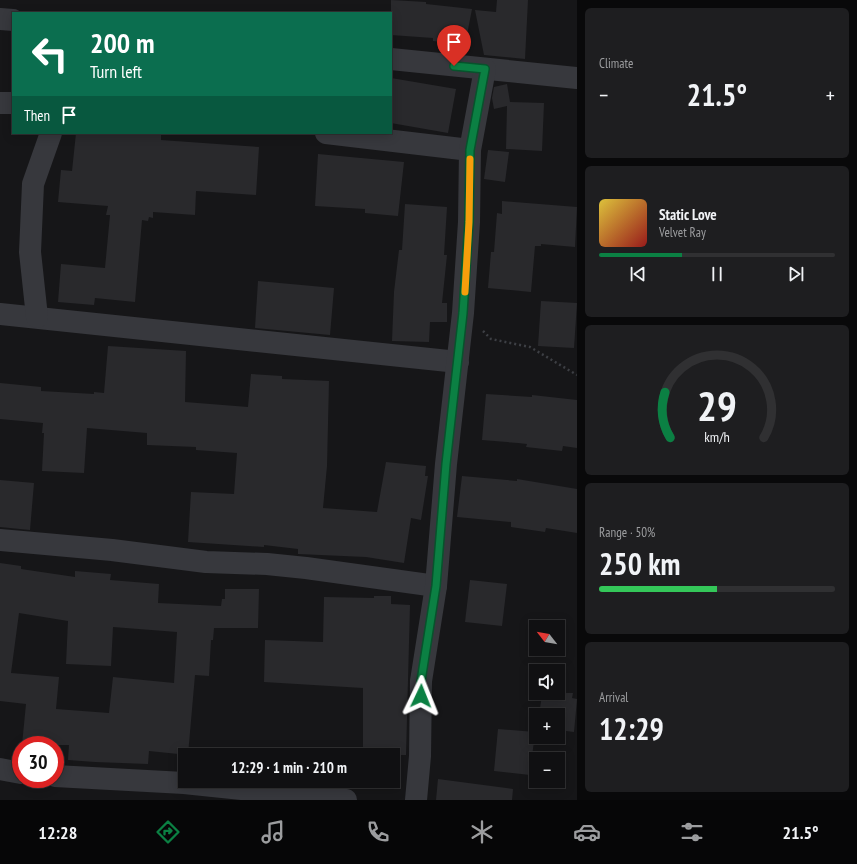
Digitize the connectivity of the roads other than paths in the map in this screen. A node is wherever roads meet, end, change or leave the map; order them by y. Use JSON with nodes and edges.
{"nodes":[{"id":1,"x":0,"y":19,"type":"edge"},
{"id":2,"x":12,"y":20,"type":"edge"},
{"id":3,"x":392,"y":59,"type":"edge"},
{"id":4,"x":485,"y":69,"type":"junction"},
{"id":5,"x":577,"y":78,"type":"edge"},
{"id":6,"x":0,"y":103,"type":"edge"},
{"id":7,"x":12,"y":103,"type":"edge"},
{"id":8,"x":51,"y":134,"type":"edge"},
{"id":9,"x":334,"y":134,"type":"edge"},
{"id":10,"x":470,"y":150,"type":"junction"},
{"id":11,"x":0,"y":314,"type":"edge"},
{"id":12,"x":37,"y":317,"type":"junction"},
{"id":13,"x":458,"y":362,"type":"junction"},
{"id":14,"x":0,"y":540,"type":"edge"},
{"id":15,"x":436,"y":586,"type":"junction"},
{"id":16,"x":0,"y":769,"type":"edge"},
{"id":17,"x":12,"y":771,"type":"edge"},
{"id":18,"x":64,"y":776,"type":"edge"},
{"id":19,"x":346,"y":800,"type":"edge"},
{"id":20,"x":416,"y":800,"type":"edge"}],
"edges":[{"from":1,"to":2,"type":"street"},
{"from":3,"to":4,"type":"street"},
{"from":4,"to":5,"type":"street"},
{"from":4,"to":10,"type":"street"},
{"from":6,"to":7,"type":"street"},
{"from":8,"to":12,"type":"street"},
{"from":9,"to":10,"type":"street"},
{"from":10,"to":13,"type":"street"},
{"from":11,"to":12,"type":"street"},
{"from":12,"to":13,"type":"street"},
{"from":13,"to":15,"type":"street"},
{"from":14,"to":15,"type":"street"},
{"from":15,"to":20,"type":"street"},
{"from":16,"to":17,"type":"street"},
{"from":18,"to":19,"type":"street"}]}
